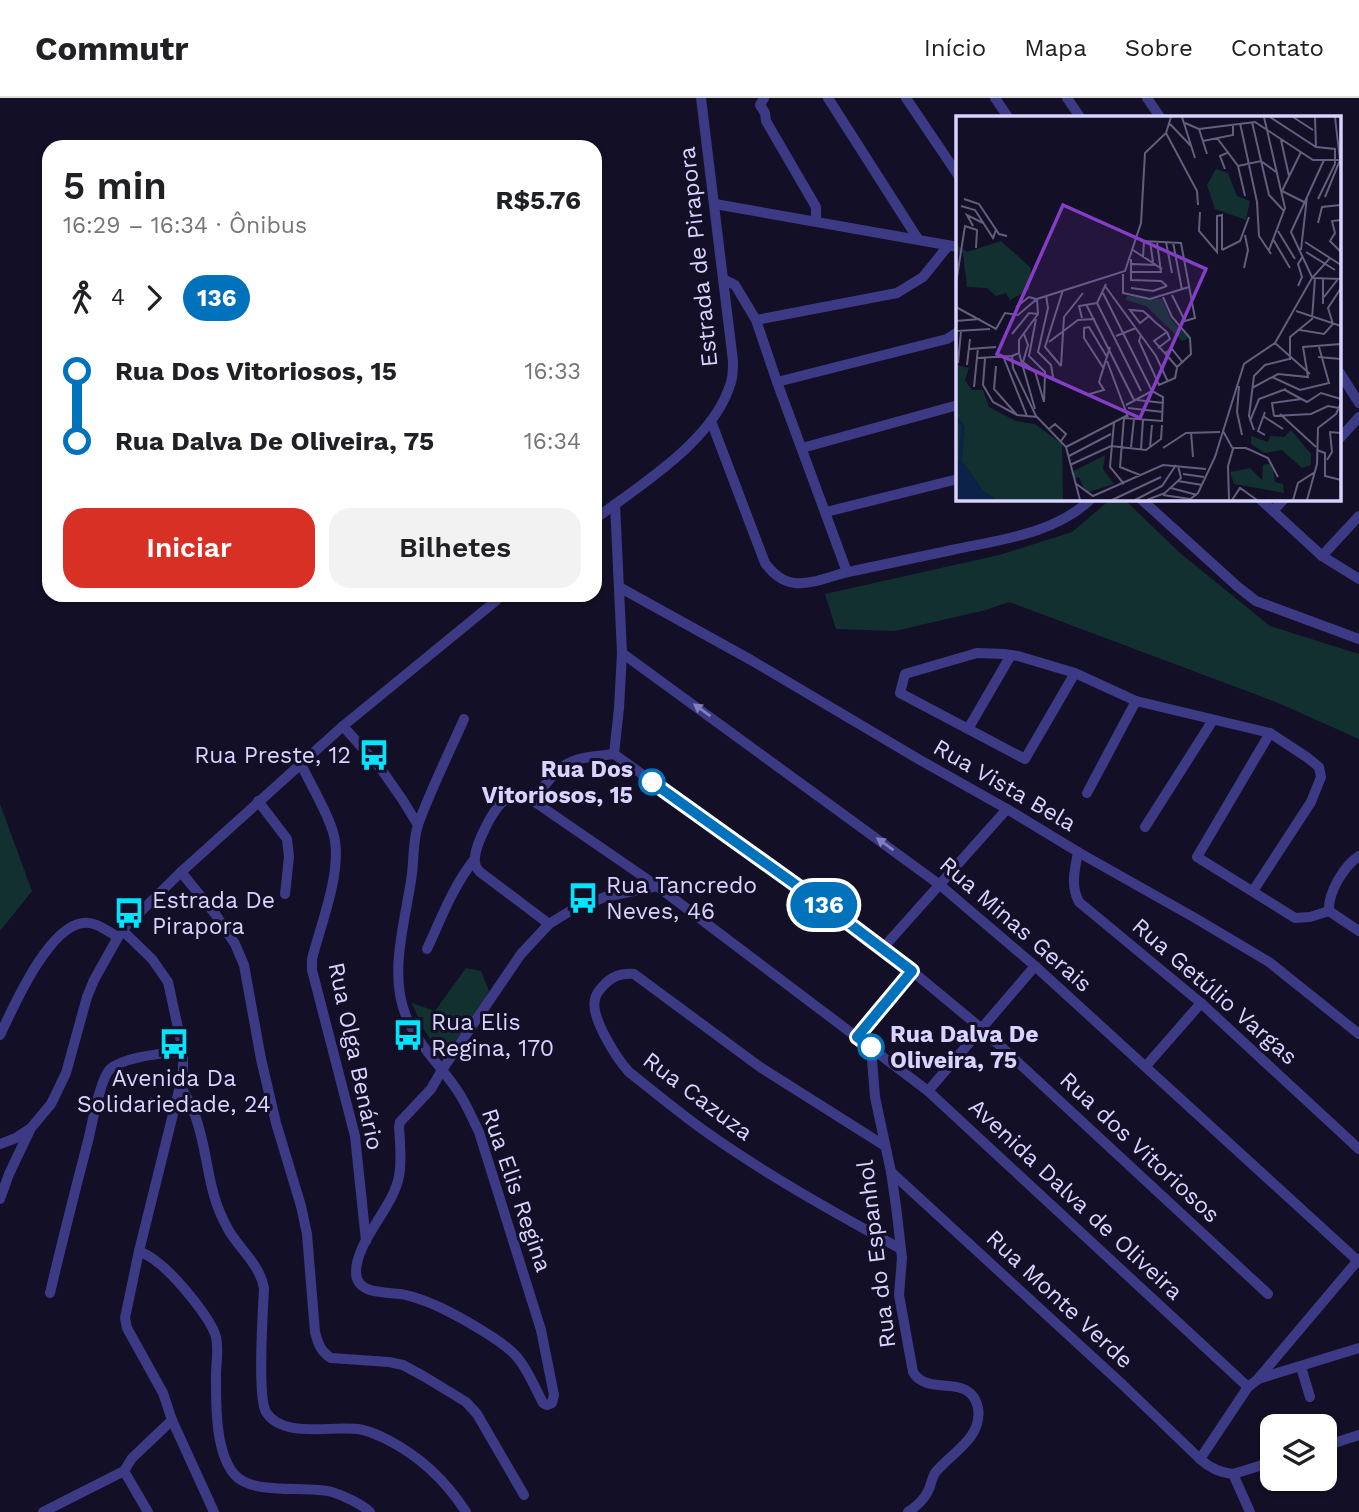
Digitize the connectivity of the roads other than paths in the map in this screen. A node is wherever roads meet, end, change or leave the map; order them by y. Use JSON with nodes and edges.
{"nodes":[{"id":1,"x":701,"y":98,"type":"edge"},
{"id":2,"x":764,"y":98,"type":"edge"},
{"id":3,"x":828,"y":98,"type":"edge"},
{"id":4,"x":906,"y":98,"type":"edge"},
{"id":5,"x":995,"y":98,"type":"edge"},
{"id":6,"x":1067,"y":98,"type":"edge"},
{"id":7,"x":1147,"y":98,"type":"edge"},
{"id":8,"x":1007,"y":116,"type":"edge"},
{"id":9,"x":1079,"y":116,"type":"edge"},
{"id":10,"x":1159,"y":116,"type":"edge"},
{"id":11,"x":956,"y":172,"type":"edge"},
{"id":12,"x":715,"y":204,"type":"junction"},
{"id":13,"x":816,"y":221,"type":"junction"},
{"id":14,"x":918,"y":239,"type":"junction"},
{"id":15,"x":953,"y":246,"type":"edge"},
{"id":16,"x":723,"y":279,"type":"junction"},
{"id":17,"x":756,"y":320,"type":"junction"},
{"id":18,"x":956,"y":333,"type":"edge"},
{"id":19,"x":1342,"y":376,"type":"edge"},
{"id":20,"x":777,"y":382,"type":"junction"},
{"id":21,"x":1359,"y":403,"type":"edge"},
{"id":22,"x":956,"y":406,"type":"edge"},
{"id":23,"x":1359,"y":417,"type":"edge"},
{"id":24,"x":711,"y":421,"type":"junction"},
{"id":25,"x":1342,"y":436,"type":"edge"},
{"id":26,"x":802,"y":448,"type":"junction"},
{"id":27,"x":956,"y":480,"type":"edge"},
{"id":28,"x":1090,"y":500,"type":"edge"},
{"id":29,"x":1142,"y":500,"type":"edge"},
{"id":30,"x":1261,"y":500,"type":"edge"},
{"id":31,"x":1283,"y":500,"type":"edge"},
{"id":32,"x":615,"y":504,"type":"junction"},
{"id":33,"x":1273,"y":511,"type":"junction"},
{"id":34,"x":826,"y":512,"type":"junction"},
{"id":35,"x":602,"y":514,"type":"edge"},
{"id":36,"x":1359,"y":516,"type":"edge"},
{"id":37,"x":1322,"y":556,"type":"junction"},
{"id":38,"x":847,"y":572,"type":"junction"},
{"id":39,"x":1359,"y":579,"type":"edge"},
{"id":40,"x":619,"y":587,"type":"junction"},
{"id":41,"x":494,"y":602,"type":"edge"},
{"id":42,"x":1359,"y":639,"type":"edge"},
{"id":43,"x":622,"y":653,"type":"junction"},
{"id":44,"x":1011,"y":655,"type":"junction"},
{"id":45,"x":1075,"y":673,"type":"junction"},
{"id":46,"x":1136,"y":701,"type":"junction"},
{"id":47,"x":464,"y":719,"type":"dead end"},
{"id":48,"x":1213,"y":720,"type":"junction"},
{"id":49,"x":343,"y":726,"type":"junction"},
{"id":50,"x":968,"y":729,"type":"junction"},
{"id":51,"x":1270,"y":733,"type":"junction"},
{"id":52,"x":614,"y":754,"type":"junction"},
{"id":53,"x":301,"y":764,"type":"junction"},
{"id":54,"x":1087,"y":793,"type":"dead end"},
{"id":55,"x":529,"y":798,"type":"junction"},
{"id":56,"x":258,"y":801,"type":"junction"},
{"id":57,"x":1007,"y":809,"type":"junction"},
{"id":58,"x":418,"y":825,"type":"junction"},
{"id":59,"x":1144,"y":827,"type":"dead end"},
{"id":60,"x":1078,"y":852,"type":"junction"},
{"id":61,"x":1359,"y":856,"type":"edge"},
{"id":62,"x":474,"y":860,"type":"junction"},
{"id":63,"x":181,"y":872,"type":"junction"},
{"id":64,"x":940,"y":885,"type":"junction"},
{"id":65,"x":657,"y":886,"type":"junction"},
{"id":66,"x":1253,"y":891,"type":"junction"},
{"id":67,"x":285,"y":894,"type":"dead end"},
{"id":68,"x":1329,"y":911,"type":"junction"},
{"id":69,"x":549,"y":924,"type":"junction"},
{"id":70,"x":1359,"y":931,"type":"edge"},
{"id":71,"x":120,"y":934,"type":"junction"},
{"id":72,"x":883,"y":948,"type":"junction"},
{"id":73,"x":427,"y":949,"type":"dead end"},
{"id":74,"x":1035,"y":966,"type":"junction"},
{"id":75,"x":912,"y":971,"type":"junction"},
{"id":76,"x":1201,"y":1003,"type":"junction"},
{"id":77,"x":982,"y":1029,"type":"junction"},
{"id":78,"x":1359,"y":1034,"type":"edge"},
{"id":79,"x":0,"y":1035,"type":"edge"},
{"id":80,"x":857,"y":1037,"type":"junction"},
{"id":81,"x":871,"y":1047,"type":"junction"},
{"id":82,"x":183,"y":1051,"type":"junction"},
{"id":83,"x":1146,"y":1066,"type":"junction"},
{"id":84,"x":442,"y":1070,"type":"junction"},
{"id":85,"x":180,"y":1086,"type":"junction"},
{"id":86,"x":928,"y":1091,"type":"junction"},
{"id":87,"x":31,"y":1128,"type":"junction"},
{"id":88,"x":0,"y":1144,"type":"edge"},
{"id":89,"x":885,"y":1146,"type":"junction"},
{"id":90,"x":1359,"y":1149,"type":"edge"},
{"id":91,"x":891,"y":1172,"type":"junction"},
{"id":92,"x":0,"y":1199,"type":"edge"},
{"id":93,"x":366,"y":1241,"type":"junction"},
{"id":94,"x":901,"y":1249,"type":"junction"},
{"id":95,"x":139,"y":1251,"type":"junction"},
{"id":96,"x":1358,"y":1259,"type":"edge"},
{"id":97,"x":50,"y":1293,"type":"dead end"},
{"id":98,"x":1268,"y":1294,"type":"dead end"},
{"id":99,"x":1359,"y":1348,"type":"edge"},
{"id":100,"x":1301,"y":1367,"type":"junction"},
{"id":101,"x":1252,"y":1383,"type":"junction"},
{"id":102,"x":1310,"y":1397,"type":"dead end"},
{"id":103,"x":172,"y":1420,"type":"junction"},
{"id":104,"x":1359,"y":1435,"type":"edge"},
{"id":105,"x":1337,"y":1442,"type":"edge"},
{"id":106,"x":1200,"y":1459,"type":"junction"},
{"id":107,"x":1260,"y":1466,"type":"edge"},
{"id":108,"x":124,"y":1471,"type":"junction"},
{"id":109,"x":1233,"y":1475,"type":"junction"},
{"id":110,"x":524,"y":1495,"type":"dead end"},
{"id":111,"x":56,"y":1509,"type":"edge"},
{"id":112,"x":43,"y":1512,"type":"edge"},
{"id":113,"x":148,"y":1512,"type":"edge"},
{"id":114,"x":214,"y":1512,"type":"edge"},
{"id":115,"x":370,"y":1512,"type":"edge"},
{"id":116,"x":466,"y":1512,"type":"edge"},
{"id":117,"x":908,"y":1512,"type":"edge"},
{"id":118,"x":1250,"y":1512,"type":"edge"}],
"edges":[{"from":1,"to":12,"type":"street","name":"Estrada de Pirapora"},
{"from":2,"to":13,"type":"street"},
{"from":3,"to":14,"type":"street"},
{"from":4,"to":11,"type":"street"},
{"from":5,"to":8,"type":"street"},
{"from":6,"to":9,"type":"street"},
{"from":7,"to":10,"type":"street"},
{"from":12,"to":13,"type":"street"},
{"from":12,"to":16,"type":"street","name":"Estrada de Pirapora"},
{"from":13,"to":14,"type":"street"},
{"from":14,"to":15,"type":"street"},
{"from":15,"to":17,"type":"street"},
{"from":16,"to":17,"type":"street"},
{"from":16,"to":24,"type":"street","name":"Estrada de Pirapora"},
{"from":17,"to":20,"type":"street"},
{"from":18,"to":20,"type":"street"},
{"from":19,"to":21,"type":"street"},
{"from":20,"to":26,"type":"street"},
{"from":22,"to":26,"type":"street"},
{"from":23,"to":25,"type":"street"},
{"from":24,"to":32,"type":"street","name":"Estrada de Pirapora"},
{"from":24,"to":38,"type":"street"},
{"from":26,"to":34,"type":"street"},
{"from":27,"to":34,"type":"street"},
{"from":28,"to":38,"type":"street"},
{"from":29,"to":42,"type":"street"},
{"from":30,"to":33,"type":"street"},
{"from":31,"to":33,"type":"street"},
{"from":32,"to":35,"type":"street","name":"Estrada de Pirapora"},
{"from":32,"to":40,"type":"street"},
{"from":33,"to":37,"type":"street"},
{"from":34,"to":38,"type":"street"},
{"from":36,"to":37,"type":"street"},
{"from":37,"to":39,"type":"street"},
{"from":40,"to":43,"type":"street"},
{"from":40,"to":57,"type":"street","name":"Rua Vista Bela"},
{"from":41,"to":49,"type":"street"},
{"from":43,"to":52,"type":"street"},
{"from":64,"to":43,"type":"street","name":"Rua Minas Gerais","one_way":true},
{"from":44,"to":45,"type":"street"},
{"from":44,"to":50,"type":"street"},
{"from":44,"to":50,"type":"street"},
{"from":45,"to":46,"type":"street"},
{"from":45,"to":50,"type":"street"},
{"from":46,"to":48,"type":"street"},
{"from":46,"to":54,"type":"street"},
{"from":47,"to":58,"type":"street","name":"Rua Elis Regina"},
{"from":48,"to":51,"type":"street"},
{"from":48,"to":59,"type":"street"},
{"from":49,"to":53,"type":"street"},
{"from":49,"to":58,"type":"street"},
{"from":51,"to":66,"type":"street"},
{"from":51,"to":66,"type":"street"},
{"from":52,"to":55,"type":"street"},
{"from":52,"to":72,"type":"street","name":"Rua dos Vitoriosos"},
{"from":53,"to":56,"type":"street"},
{"from":53,"to":93,"type":"street","name":"Rua Olga Benário"},
{"from":55,"to":62,"type":"street"},
{"from":55,"to":65,"type":"street","name":"Avenida Dalva de Oliveira"},
{"from":56,"to":63,"type":"street"},
{"from":56,"to":67,"type":"street"},
{"from":57,"to":60,"type":"street","name":"Rua Vista Bela"},
{"from":57,"to":64,"type":"street"},
{"from":58,"to":84,"type":"street","name":"Rua Elis Regina"},
{"from":60,"to":76,"type":"street","name":"Rua Getúlio Vargas"},
{"from":60,"to":78,"type":"street","name":"Rua Vista Bela"},
{"from":61,"to":68,"type":"street"},
{"from":62,"to":69,"type":"street"},
{"from":62,"to":73,"type":"street"},
{"from":63,"to":71,"type":"street"},
{"from":63,"to":110,"type":"street"},
{"from":64,"to":72,"type":"street"},
{"from":64,"to":74,"type":"street","name":"Rua Minas Gerais"},
{"from":65,"to":69,"type":"street"},
{"from":65,"to":80,"type":"street","name":"Avenida Dalva de Oliveira"},
{"from":66,"to":68,"type":"street"},
{"from":68,"to":70,"type":"street"},
{"from":69,"to":84,"type":"street"},
{"from":71,"to":79,"type":"street"},
{"from":71,"to":82,"type":"street"},
{"from":71,"to":87,"type":"street"},
{"from":72,"to":75,"type":"street","name":"Rua dos Vitoriosos"},
{"from":74,"to":77,"type":"street"},
{"from":74,"to":83,"type":"street","name":"Rua Minas Gerais"},
{"from":75,"to":77,"type":"street","name":"Rua dos Vitoriosos"},
{"from":75,"to":80,"type":"street"},
{"from":76,"to":83,"type":"street"},
{"from":76,"to":90,"type":"street","name":"Rua Getúlio Vargas"},
{"from":77,"to":86,"type":"street"},
{"from":77,"to":98,"type":"street","name":"Rua dos Vitoriosos"},
{"from":80,"to":81,"type":"street","name":"Avenida Dalva de Oliveira"},
{"from":81,"to":86,"type":"street","name":"Avenida Dalva de Oliveira"},
{"from":81,"to":89,"type":"street","name":"Rua do Espanhol"},
{"from":82,"to":85,"type":"street"},
{"from":82,"to":97,"type":"street"},
{"from":83,"to":96,"type":"street","name":"Rua Minas Gerais"},
{"from":84,"to":93,"type":"street"},
{"from":84,"to":93,"type":"street","name":"Rua Elis Regina"},
{"from":85,"to":95,"type":"street"},
{"from":85,"to":116,"type":"street"},
{"from":86,"to":101,"type":"street","name":"Avenida Dalva de Oliveira"},
{"from":87,"to":88,"type":"street"},
{"from":87,"to":92,"type":"street"},
{"from":89,"to":91,"type":"street","name":"Rua do Espanhol"},
{"from":89,"to":94,"type":"street","name":"Rua Cazuza"},
{"from":91,"to":94,"type":"street","name":"Rua do Espanhol"},
{"from":91,"to":106,"type":"street","name":"Rua Monte Verde"},
{"from":94,"to":117,"type":"street","name":"Rua do Espanhol"},
{"from":95,"to":103,"type":"street"},
{"from":95,"to":115,"type":"street"},
{"from":96,"to":101,"type":"street"},
{"from":99,"to":100,"type":"street"},
{"from":100,"to":101,"type":"street"},
{"from":100,"to":102,"type":"street"},
{"from":101,"to":106,"type":"street"},
{"from":103,"to":108,"type":"street"},
{"from":103,"to":114,"type":"street"},
{"from":104,"to":105,"type":"street"},
{"from":106,"to":109,"type":"street","name":"Rua Monte Verde"},
{"from":107,"to":109,"type":"street"},
{"from":108,"to":111,"type":"street"},
{"from":108,"to":113,"type":"street"},
{"from":109,"to":118,"type":"street"},
{"from":111,"to":112,"type":"street"}]}
